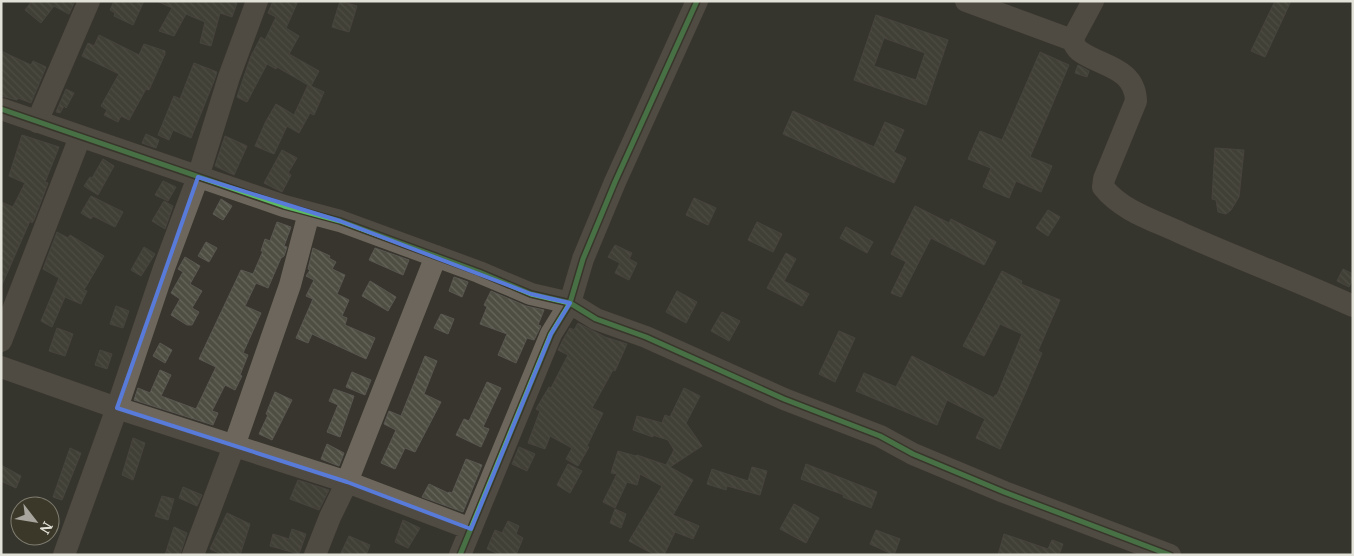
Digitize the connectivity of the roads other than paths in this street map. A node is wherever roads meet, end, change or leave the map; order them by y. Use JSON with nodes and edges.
{"nodes":[{"id":1,"x":89,"y":1,"type":"edge"},
{"id":2,"x":257,"y":1,"type":"edge"},
{"id":3,"x":697,"y":1,"type":"edge"},
{"id":4,"x":966,"y":1,"type":"edge"},
{"id":5,"x":1093,"y":1,"type":"edge"},
{"id":6,"x":1072,"y":40,"type":"junction"},
{"id":7,"x":1,"y":109,"type":"edge"},
{"id":8,"x":37,"y":122,"type":"junction"},
{"id":9,"x":80,"y":137,"type":"junction"},
{"id":10,"x":198,"y":177,"type":"junction"},
{"id":11,"x":309,"y":213,"type":"junction"},
{"id":12,"x":436,"y":256,"type":"junction"},
{"id":13,"x":570,"y":303,"type":"junction"},
{"id":14,"x":1353,"y":306,"type":"edge"},
{"id":15,"x":1,"y":342,"type":"edge"},
{"id":16,"x":1,"y":367,"type":"edge"},
{"id":17,"x":117,"y":408,"type":"junction"},
{"id":18,"x":234,"y":446,"type":"junction"},
{"id":19,"x":347,"y":482,"type":"junction"},
{"id":20,"x":471,"y":529,"type":"junction"},
{"id":21,"x":64,"y":555,"type":"edge"},
{"id":22,"x":193,"y":555,"type":"edge"},
{"id":23,"x":315,"y":555,"type":"edge"},
{"id":24,"x":460,"y":555,"type":"edge"},
{"id":25,"x":1170,"y":555,"type":"edge"}],
"edges":[{"from":1,"to":8,"type":"street"},
{"from":2,"to":10,"type":"street"},
{"from":3,"to":13,"type":"street"},
{"from":4,"to":6,"type":"street"},
{"from":5,"to":6,"type":"street"},
{"from":6,"to":14,"type":"street"},
{"from":7,"to":8,"type":"street"},
{"from":8,"to":9,"type":"street"},
{"from":9,"to":10,"type":"street"},
{"from":9,"to":15,"type":"street"},
{"from":10,"to":11,"type":"street"},
{"from":10,"to":17,"type":"street"},
{"from":11,"to":12,"type":"street"},
{"from":11,"to":18,"type":"street"},
{"from":12,"to":13,"type":"street"},
{"from":12,"to":19,"type":"street"},
{"from":13,"to":20,"type":"street"},
{"from":13,"to":25,"type":"street"},
{"from":16,"to":17,"type":"street"},
{"from":17,"to":18,"type":"street"},
{"from":17,"to":21,"type":"street"},
{"from":18,"to":19,"type":"street"},
{"from":18,"to":22,"type":"street"},
{"from":19,"to":20,"type":"street"},
{"from":19,"to":23,"type":"street"},
{"from":20,"to":24,"type":"street"}]}
